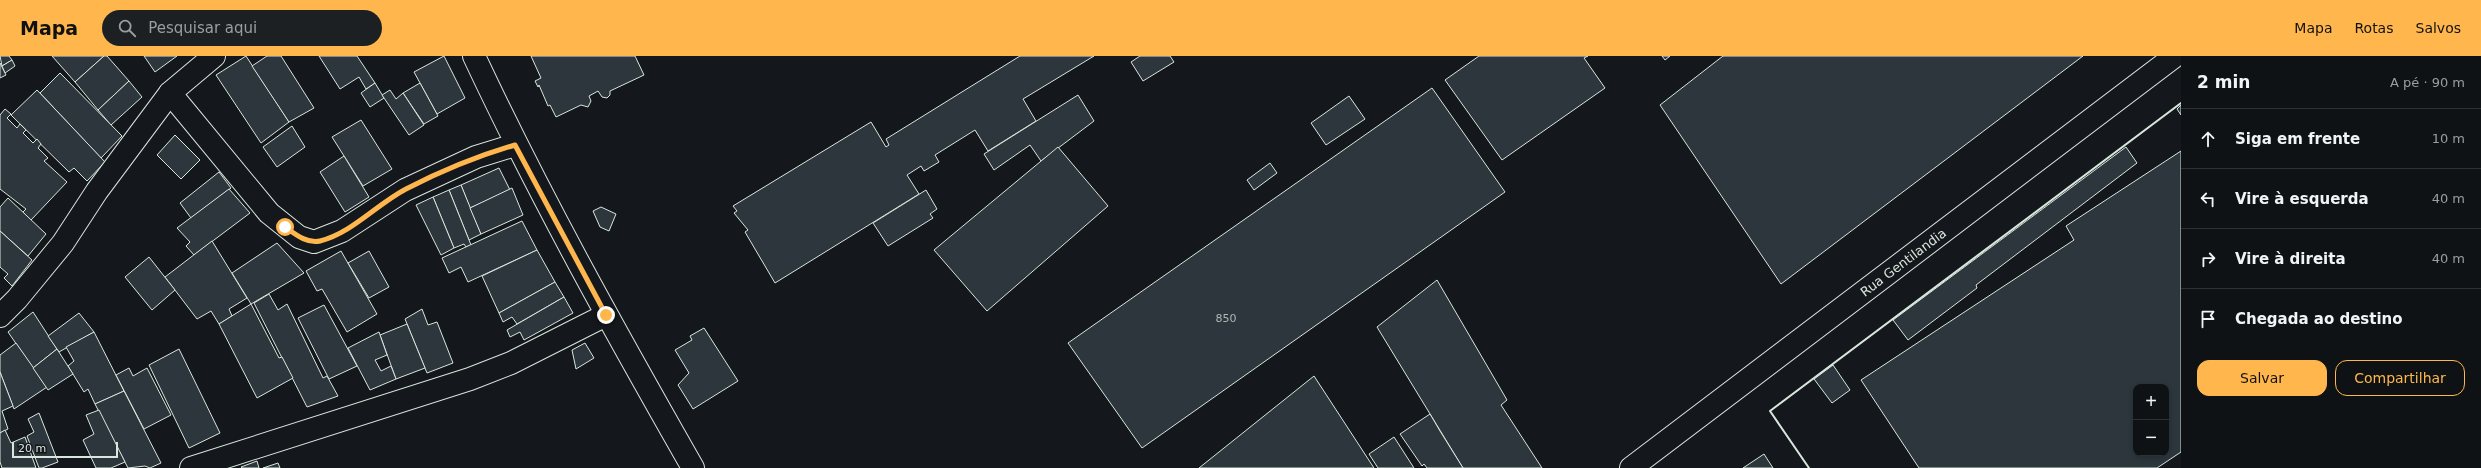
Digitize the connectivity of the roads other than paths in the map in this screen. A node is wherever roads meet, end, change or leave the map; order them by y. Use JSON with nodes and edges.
{"nodes":[{"id":1,"x":214,"y":56,"type":"edge"},
{"id":2,"x":474,"y":56,"type":"edge"},
{"id":3,"x":2175,"y":56,"type":"edge"},
{"id":4,"x":170,"y":93,"type":"junction"},
{"id":5,"x":515,"y":145,"type":"junction"},
{"id":6,"x":606,"y":315,"type":"junction"},
{"id":7,"x":0,"y":316,"type":"edge"},
{"id":8,"x":191,"y":468,"type":"edge"},
{"id":9,"x":693,"y":468,"type":"edge"},
{"id":10,"x":1631,"y":468,"type":"edge"}],
"edges":[{"from":1,"to":4,"type":"street"},
{"from":2,"to":5,"type":"street"},
{"from":3,"to":10,"type":"street","name":"Rua Gentilandia"},
{"from":4,"to":5,"type":"street"},
{"from":4,"to":7,"type":"street"},
{"from":5,"to":6,"type":"street"},
{"from":6,"to":8,"type":"street"},
{"from":6,"to":9,"type":"street"}]}
